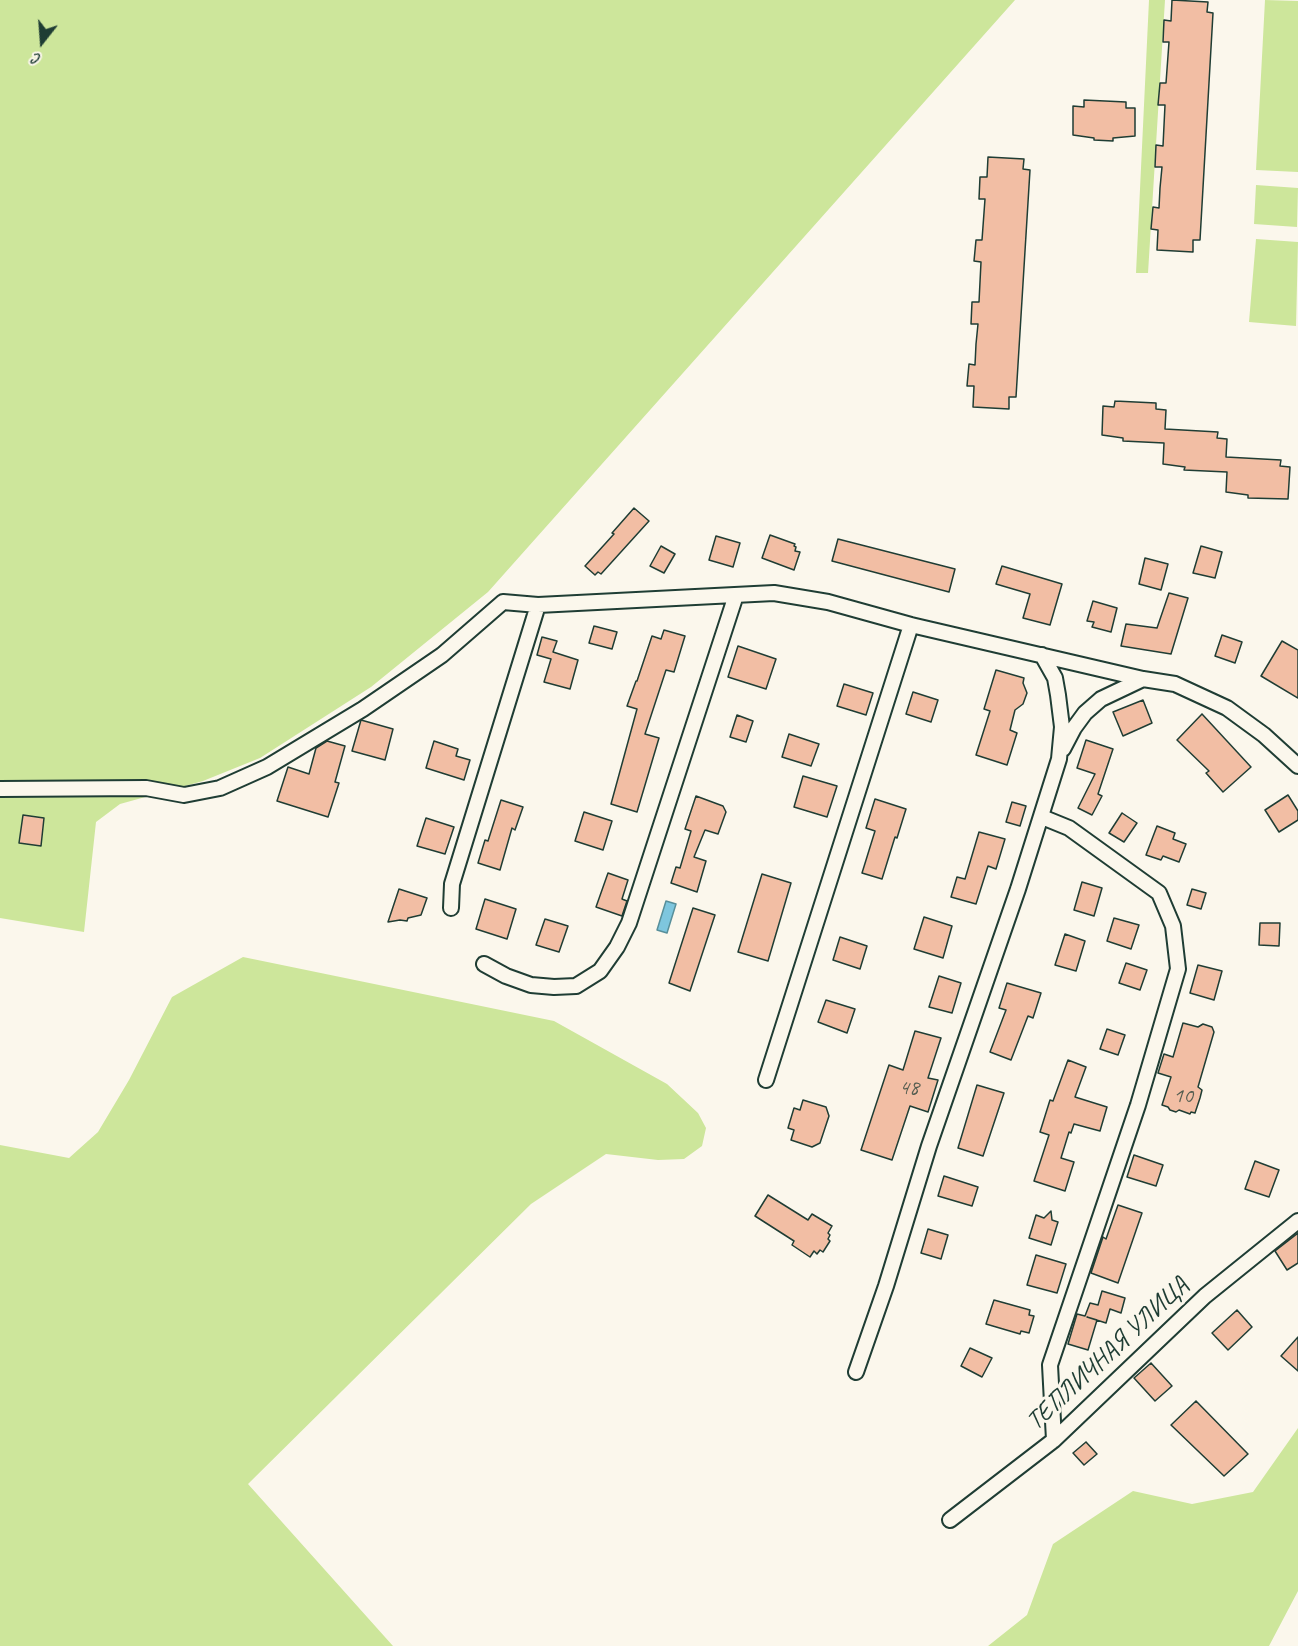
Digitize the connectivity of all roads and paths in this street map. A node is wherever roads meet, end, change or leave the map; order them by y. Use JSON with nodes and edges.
{"nodes":[{"id":1,"x":736,"y":596,"type":"junction"},
{"id":2,"x":538,"y":605,"type":"junction"},
{"id":3,"x":910,"y":625,"type":"junction"},
{"id":4,"x":1042,"y":655,"type":"junction"},
{"id":5,"x":1143,"y":679,"type":"junction"},
{"id":6,"x":1059,"y":759,"type":"junction"},
{"id":7,"x":1298,"y":766,"type":"edge"},
{"id":8,"x":0,"y":789,"type":"edge"},
{"id":9,"x":1042,"y":817,"type":"junction"},
{"id":10,"x":451,"y":908,"type":"dead end"},
{"id":11,"x":484,"y":964,"type":"dead end"},
{"id":12,"x":766,"y":1080,"type":"dead end"},
{"id":13,"x":1298,"y":1221,"type":"edge"},
{"id":14,"x":856,"y":1372,"type":"dead end"},
{"id":15,"x":1054,"y":1440,"type":"junction"},
{"id":16,"x":950,"y":1520,"type":"dead end"}],
"edges":[{"from":1,"to":2,"type":"street"},
{"from":1,"to":3,"type":"street"},
{"from":1,"to":11,"type":"street"},
{"from":2,"to":8,"type":"street"},
{"from":2,"to":10,"type":"street"},
{"from":3,"to":4,"type":"street"},
{"from":3,"to":12,"type":"street"},
{"from":4,"to":5,"type":"street"},
{"from":4,"to":6,"type":"street"},
{"from":5,"to":6,"type":"street"},
{"from":5,"to":7,"type":"street"},
{"from":6,"to":9,"type":"street"},
{"from":9,"to":14,"type":"street"},
{"from":9,"to":15,"type":"street"},
{"from":13,"to":15,"type":"street","name":"ТЕПЛИЧНАЯ УЛИЦА"},
{"from":15,"to":16,"type":"street","name":"ТЕПЛИЧНАЯ УЛИЦА"}]}
